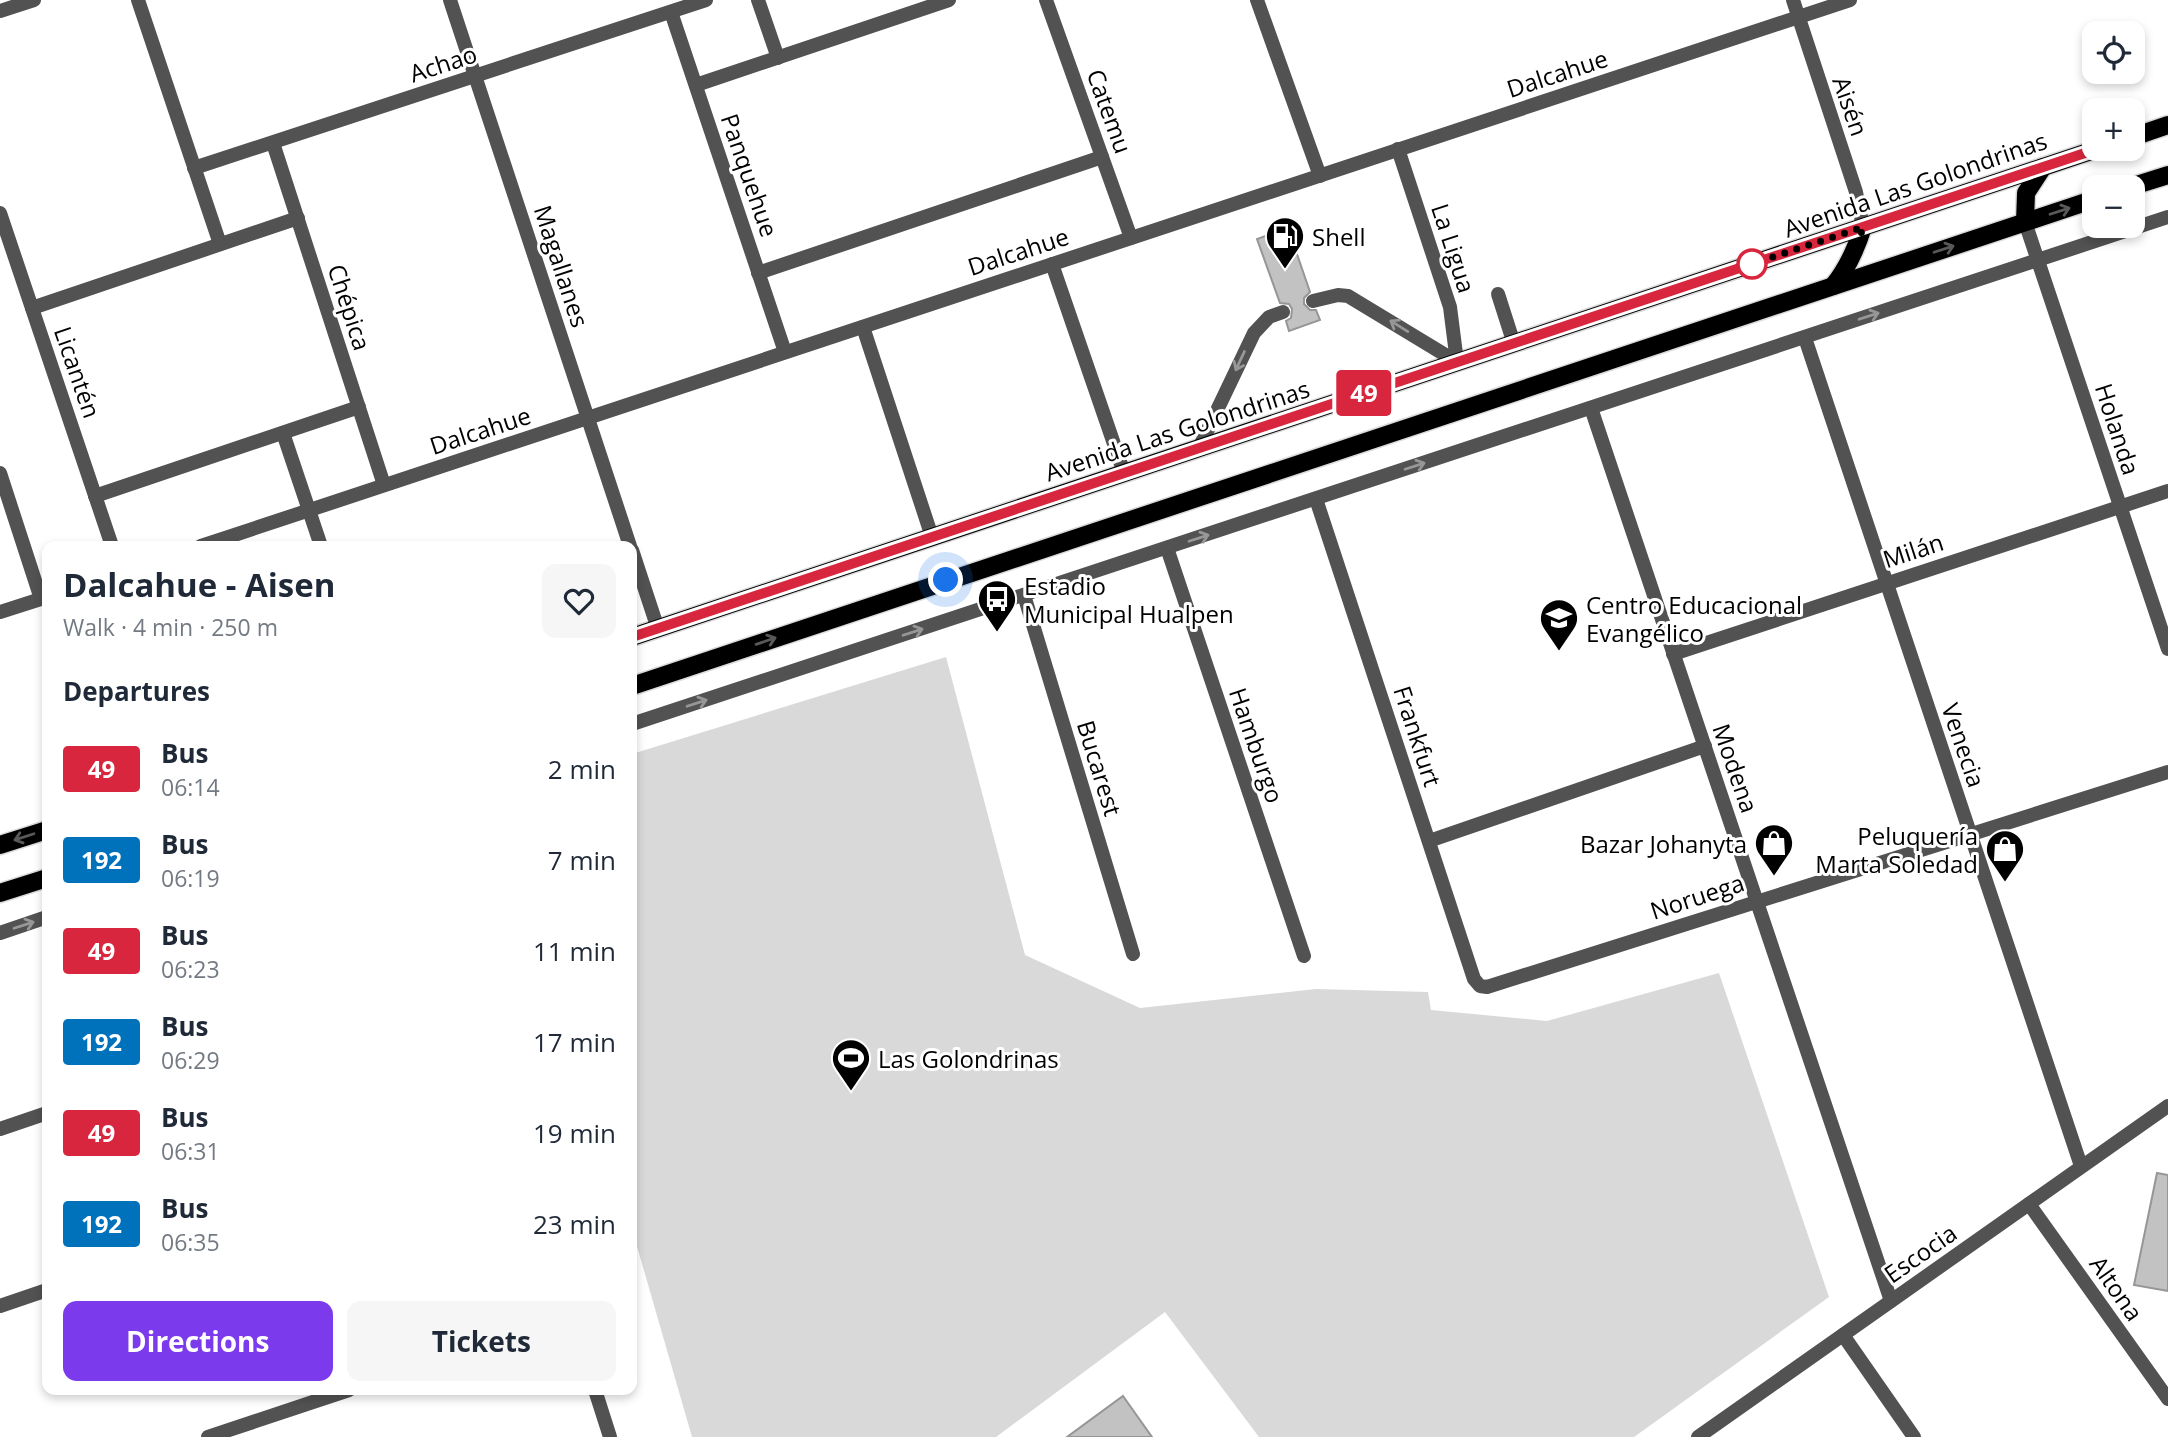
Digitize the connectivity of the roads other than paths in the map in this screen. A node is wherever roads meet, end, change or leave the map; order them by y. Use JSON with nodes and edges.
{"nodes":[{"id":1,"x":34,"y":0,"type":"edge"},
{"id":2,"x":138,"y":0,"type":"edge"},
{"id":3,"x":450,"y":0,"type":"edge"},
{"id":4,"x":706,"y":0,"type":"edge"},
{"id":5,"x":758,"y":0,"type":"edge"},
{"id":6,"x":949,"y":0,"type":"edge"},
{"id":7,"x":1046,"y":0,"type":"edge"},
{"id":8,"x":1257,"y":0,"type":"edge"},
{"id":9,"x":1793,"y":0,"type":"edge"},
{"id":10,"x":1850,"y":0,"type":"edge"},
{"id":11,"x":0,"y":11,"type":"edge"},
{"id":12,"x":671,"y":12,"type":"junction"},
{"id":13,"x":1798,"y":17,"type":"junction"},
{"id":14,"x":778,"y":58,"type":"junction"},
{"id":15,"x":475,"y":76,"type":"junction"},
{"id":16,"x":696,"y":85,"type":"junction"},
{"id":17,"x":2168,"y":125,"type":"edge"},
{"id":18,"x":2145,"y":133,"type":"edge"},
{"id":19,"x":273,"y":143,"type":"junction"},
{"id":20,"x":1398,"y":149,"type":"junction"},
{"id":21,"x":2082,"y":154,"type":"edge"},
{"id":22,"x":1102,"y":157,"type":"junction"},
{"id":23,"x":2043,"y":167,"type":"junction"},
{"id":24,"x":194,"y":168,"type":"junction"},
{"id":25,"x":2168,"y":175,"type":"edge"},
{"id":26,"x":1320,"y":176,"type":"junction"},
{"id":27,"x":2145,"y":182,"type":"edge"},
{"id":28,"x":2082,"y":203,"type":"edge"},
{"id":29,"x":0,"y":213,"type":"edge"},
{"id":30,"x":2168,"y":217,"type":"edge"},
{"id":31,"x":298,"y":218,"type":"junction"},
{"id":32,"x":2025,"y":222,"type":"junction"},
{"id":33,"x":1863,"y":227,"type":"junction"},
{"id":34,"x":3,"y":232,"type":"edge"},
{"id":35,"x":1131,"y":238,"type":"junction"},
{"id":36,"x":220,"y":244,"type":"junction"},
{"id":37,"x":2038,"y":261,"type":"junction"},
{"id":38,"x":1052,"y":264,"type":"junction"},
{"id":39,"x":758,"y":273,"type":"junction"},
{"id":40,"x":1833,"y":286,"type":"junction"},
{"id":41,"x":1498,"y":294,"type":"dead end"},
{"id":42,"x":1313,"y":302,"type":"dead end"},
{"id":43,"x":32,"y":308,"type":"junction"},
{"id":44,"x":1283,"y":312,"type":"dead end"},
{"id":45,"x":863,"y":327,"type":"junction"},
{"id":46,"x":1805,"y":338,"type":"junction"},
{"id":47,"x":1514,"y":344,"type":"junction"},
{"id":48,"x":785,"y":352,"type":"junction"},
{"id":49,"x":1457,"y":362,"type":"junction"},
{"id":50,"x":359,"y":407,"type":"junction"},
{"id":51,"x":1591,"y":408,"type":"junction"},
{"id":52,"x":588,"y":418,"type":"junction"},
{"id":53,"x":283,"y":433,"type":"junction"},
{"id":54,"x":1199,"y":448,"type":"junction"},
{"id":55,"x":0,"y":473,"type":"edge"},
{"id":56,"x":1124,"y":473,"type":"junction"},
{"id":57,"x":384,"y":485,"type":"junction"},
{"id":58,"x":2168,"y":491,"type":"edge"},
{"id":59,"x":95,"y":496,"type":"junction"},
{"id":60,"x":1316,"y":499,"type":"junction"},
{"id":61,"x":2120,"y":506,"type":"junction"},
{"id":62,"x":309,"y":510,"type":"junction"},
{"id":63,"x":933,"y":537,"type":"junction"},
{"id":64,"x":110,"y":541,"type":"edge"},
{"id":65,"x":216,"y":541,"type":"edge"},
{"id":66,"x":319,"y":541,"type":"edge"},
{"id":67,"x":629,"y":541,"type":"edge"},
{"id":68,"x":1167,"y":548,"type":"junction"},
{"id":69,"x":637,"y":567,"type":"edge"},
{"id":70,"x":1886,"y":583,"type":"junction"},
{"id":71,"x":42,"y":592,"type":"edge"},
{"id":72,"x":1024,"y":595,"type":"junction"},
{"id":73,"x":42,"y":599,"type":"edge"},
{"id":74,"x":0,"y":612,"type":"edge"},
{"id":75,"x":657,"y":629,"type":"junction"},
{"id":76,"x":637,"y":635,"type":"edge"},
{"id":77,"x":2168,"y":649,"type":"edge"},
{"id":78,"x":1674,"y":654,"type":"junction"},
{"id":79,"x":637,"y":684,"type":"edge"},
{"id":80,"x":637,"y":722,"type":"edge"},
{"id":81,"x":1704,"y":746,"type":"junction"},
{"id":82,"x":2168,"y":772,"type":"edge"},
{"id":83,"x":42,"y":832,"type":"edge"},
{"id":84,"x":1970,"y":834,"type":"junction"},
{"id":85,"x":1429,"y":841,"type":"junction"},
{"id":86,"x":0,"y":845,"type":"edge"},
{"id":87,"x":42,"y":879,"type":"edge"},
{"id":88,"x":0,"y":892,"type":"edge"},
{"id":89,"x":1757,"y":901,"type":"junction"},
{"id":90,"x":42,"y":919,"type":"edge"},
{"id":91,"x":0,"y":933,"type":"edge"},
{"id":92,"x":1133,"y":954,"type":"dead end"},
{"id":93,"x":1304,"y":956,"type":"dead end"},
{"id":94,"x":1480,"y":986,"type":"joint"},
{"id":95,"x":2168,"y":1106,"type":"edge"},
{"id":96,"x":42,"y":1115,"type":"edge"},
{"id":97,"x":0,"y":1129,"type":"edge"},
{"id":98,"x":2081,"y":1167,"type":"junction"},
{"id":99,"x":2029,"y":1204,"type":"junction"},
{"id":100,"x":42,"y":1292,"type":"edge"},
{"id":101,"x":1891,"y":1301,"type":"junction"},
{"id":102,"x":0,"y":1306,"type":"edge"},
{"id":103,"x":1843,"y":1335,"type":"junction"},
{"id":104,"x":334,"y":1395,"type":"edge"},
{"id":105,"x":597,"y":1395,"type":"edge"},
{"id":106,"x":2168,"y":1399,"type":"edge"},
{"id":107,"x":208,"y":1437,"type":"edge"},
{"id":108,"x":610,"y":1437,"type":"edge"},
{"id":109,"x":1698,"y":1437,"type":"edge"},
{"id":110,"x":1914,"y":1437,"type":"edge"}],
"edges":[{"from":1,"to":11,"type":"street"},
{"from":2,"to":24,"type":"street"},
{"from":3,"to":15,"type":"street","name":"Magallanes"},
{"from":4,"to":12,"type":"street","name":"Achao"},
{"from":5,"to":14,"type":"street"},
{"from":6,"to":14,"type":"street"},
{"from":7,"to":22,"type":"street","name":"Catemu"},
{"from":8,"to":26,"type":"street"},
{"from":9,"to":13,"type":"street","name":"Aisén"},
{"from":10,"to":13,"type":"street","name":"Dalcahue"},
{"from":12,"to":15,"type":"street","name":"Achao"},
{"from":12,"to":16,"type":"street","name":"Panquehue"},
{"from":13,"to":20,"type":"street","name":"Dalcahue"},
{"from":13,"to":33,"type":"street","name":"Aisén"},
{"from":14,"to":16,"type":"street"},
{"from":15,"to":19,"type":"street","name":"Achao"},
{"from":15,"to":52,"type":"street","name":"Magallanes"},
{"from":16,"to":39,"type":"street","name":"Panquehue"},
{"from":17,"to":18,"type":"main road"},
{"from":19,"to":24,"type":"street","name":"Achao"},
{"from":19,"to":31,"type":"street","name":"Chépica"},
{"from":20,"to":26,"type":"street","name":"Dalcahue"},
{"from":20,"to":49,"type":"street","name":"La Ligua"},
{"from":21,"to":23,"type":"main road","name":"Avenida Las Golondrinas"},
{"from":22,"to":35,"type":"street","name":"Catemu"},
{"from":22,"to":39,"type":"street"},
{"from":23,"to":32,"type":"main road"},
{"from":23,"to":33,"type":"main road","name":"Avenida Las Golondrinas"},
{"from":24,"to":36,"type":"street"},
{"from":25,"to":27,"type":"main road"},
{"from":26,"to":35,"type":"street","name":"Dalcahue"},
{"from":32,"to":28,"type":"main road","one_way":true},
{"from":29,"to":34,"type":"street","name":"Licantén"},
{"from":30,"to":37,"type":"street"},
{"from":31,"to":36,"type":"street"},
{"from":31,"to":50,"type":"street","name":"Chépica"},
{"from":32,"to":37,"type":"street","name":"Holanda"},
{"from":40,"to":32,"type":"main road","one_way":true},
{"from":33,"to":40,"type":"main road"},
{"from":33,"to":47,"type":"main road","name":"Avenida Las Golondrinas"},
{"from":34,"to":43,"type":"street","name":"Licantén"},
{"from":35,"to":38,"type":"street","name":"Dalcahue"},
{"from":36,"to":43,"type":"street"},
{"from":46,"to":37,"type":"street","one_way":true},
{"from":37,"to":61,"type":"street","name":"Holanda"},
{"from":38,"to":45,"type":"street","name":"Dalcahue"},
{"from":38,"to":56,"type":"street"},
{"from":39,"to":48,"type":"street","name":"Panquehue"},
{"from":79,"to":40,"type":"main road","one_way":true},
{"from":41,"to":47,"type":"street"},
{"from":49,"to":42,"type":"street","one_way":true},
{"from":43,"to":59,"type":"street","name":"Licantén"},
{"from":44,"to":54,"type":"street","one_way":true},
{"from":45,"to":48,"type":"street","name":"Dalcahue"},
{"from":45,"to":63,"type":"street"},
{"from":46,"to":51,"type":"street"},
{"from":46,"to":70,"type":"street","name":"Venecia"},
{"from":47,"to":49,"type":"main road","name":"Avenida Las Golondrinas"},
{"from":48,"to":52,"type":"street","name":"Dalcahue"},
{"from":49,"to":54,"type":"main road","name":"Avenida Las Golondrinas"},
{"from":50,"to":53,"type":"street"},
{"from":50,"to":57,"type":"street","name":"Chépica"},
{"from":60,"to":51,"type":"street","one_way":true},
{"from":51,"to":78,"type":"street","name":"Modena"},
{"from":52,"to":57,"type":"street","name":"Dalcahue"},
{"from":52,"to":67,"type":"street","name":"Magallanes"},
{"from":53,"to":59,"type":"street"},
{"from":53,"to":62,"type":"street"},
{"from":54,"to":56,"type":"main road","name":"Avenida Las Golondrinas"},
{"from":55,"to":71,"type":"street"},
{"from":56,"to":63,"type":"main road","name":"Avenida Las Golondrinas"},
{"from":57,"to":62,"type":"street","name":"Dalcahue"},
{"from":58,"to":61,"type":"street","name":"Milán"},
{"from":59,"to":64,"type":"street","name":"Licantén"},
{"from":68,"to":60,"type":"street","one_way":true},
{"from":60,"to":85,"type":"street","name":"Frankfurt"},
{"from":61,"to":70,"type":"street","name":"Milán"},
{"from":61,"to":77,"type":"street","name":"Holanda"},
{"from":62,"to":65,"type":"street","name":"Dalcahue"},
{"from":62,"to":66,"type":"street"},
{"from":63,"to":75,"type":"main road","name":"Avenida Las Golondrinas"},
{"from":68,"to":72,"type":"street"},
{"from":68,"to":93,"type":"street","name":"Hamburgo"},
{"from":69,"to":75,"type":"street","name":"Magallanes"},
{"from":70,"to":78,"type":"street","name":"Milán"},
{"from":70,"to":84,"type":"street","name":"Venecia"},
{"from":80,"to":72,"type":"street","one_way":true},
{"from":72,"to":92,"type":"street","name":"Bucarest"},
{"from":73,"to":74,"type":"street"},
{"from":75,"to":76,"type":"main road","name":"Avenida Las Golondrinas"},
{"from":78,"to":81,"type":"street","name":"Modena"},
{"from":81,"to":85,"type":"street"},
{"from":81,"to":89,"type":"street","name":"Modena"},
{"from":82,"to":84,"type":"street","name":"Noruega"},
{"from":83,"to":86,"type":"main road","one_way":true},
{"from":84,"to":89,"type":"street","name":"Noruega"},
{"from":84,"to":98,"type":"street","name":"Venecia"},
{"from":85,"to":94,"type":"street","name":"Frankfurt"},
{"from":87,"to":88,"type":"main road"},
{"from":89,"to":94,"type":"street","name":"Noruega"},
{"from":89,"to":101,"type":"street","name":"Modena"},
{"from":91,"to":90,"type":"street","one_way":true},
{"from":95,"to":98,"type":"street","name":"Escocia"},
{"from":96,"to":97,"type":"street"},
{"from":98,"to":99,"type":"street","name":"Escocia"},
{"from":99,"to":101,"type":"street","name":"Escocia"},
{"from":99,"to":106,"type":"street","name":"Altona"},
{"from":100,"to":102,"type":"street"},
{"from":101,"to":103,"type":"street","name":"Escocia"},
{"from":103,"to":109,"type":"street","name":"Escocia"},
{"from":103,"to":110,"type":"street"},
{"from":104,"to":107,"type":"street"},
{"from":105,"to":108,"type":"street"}]}
